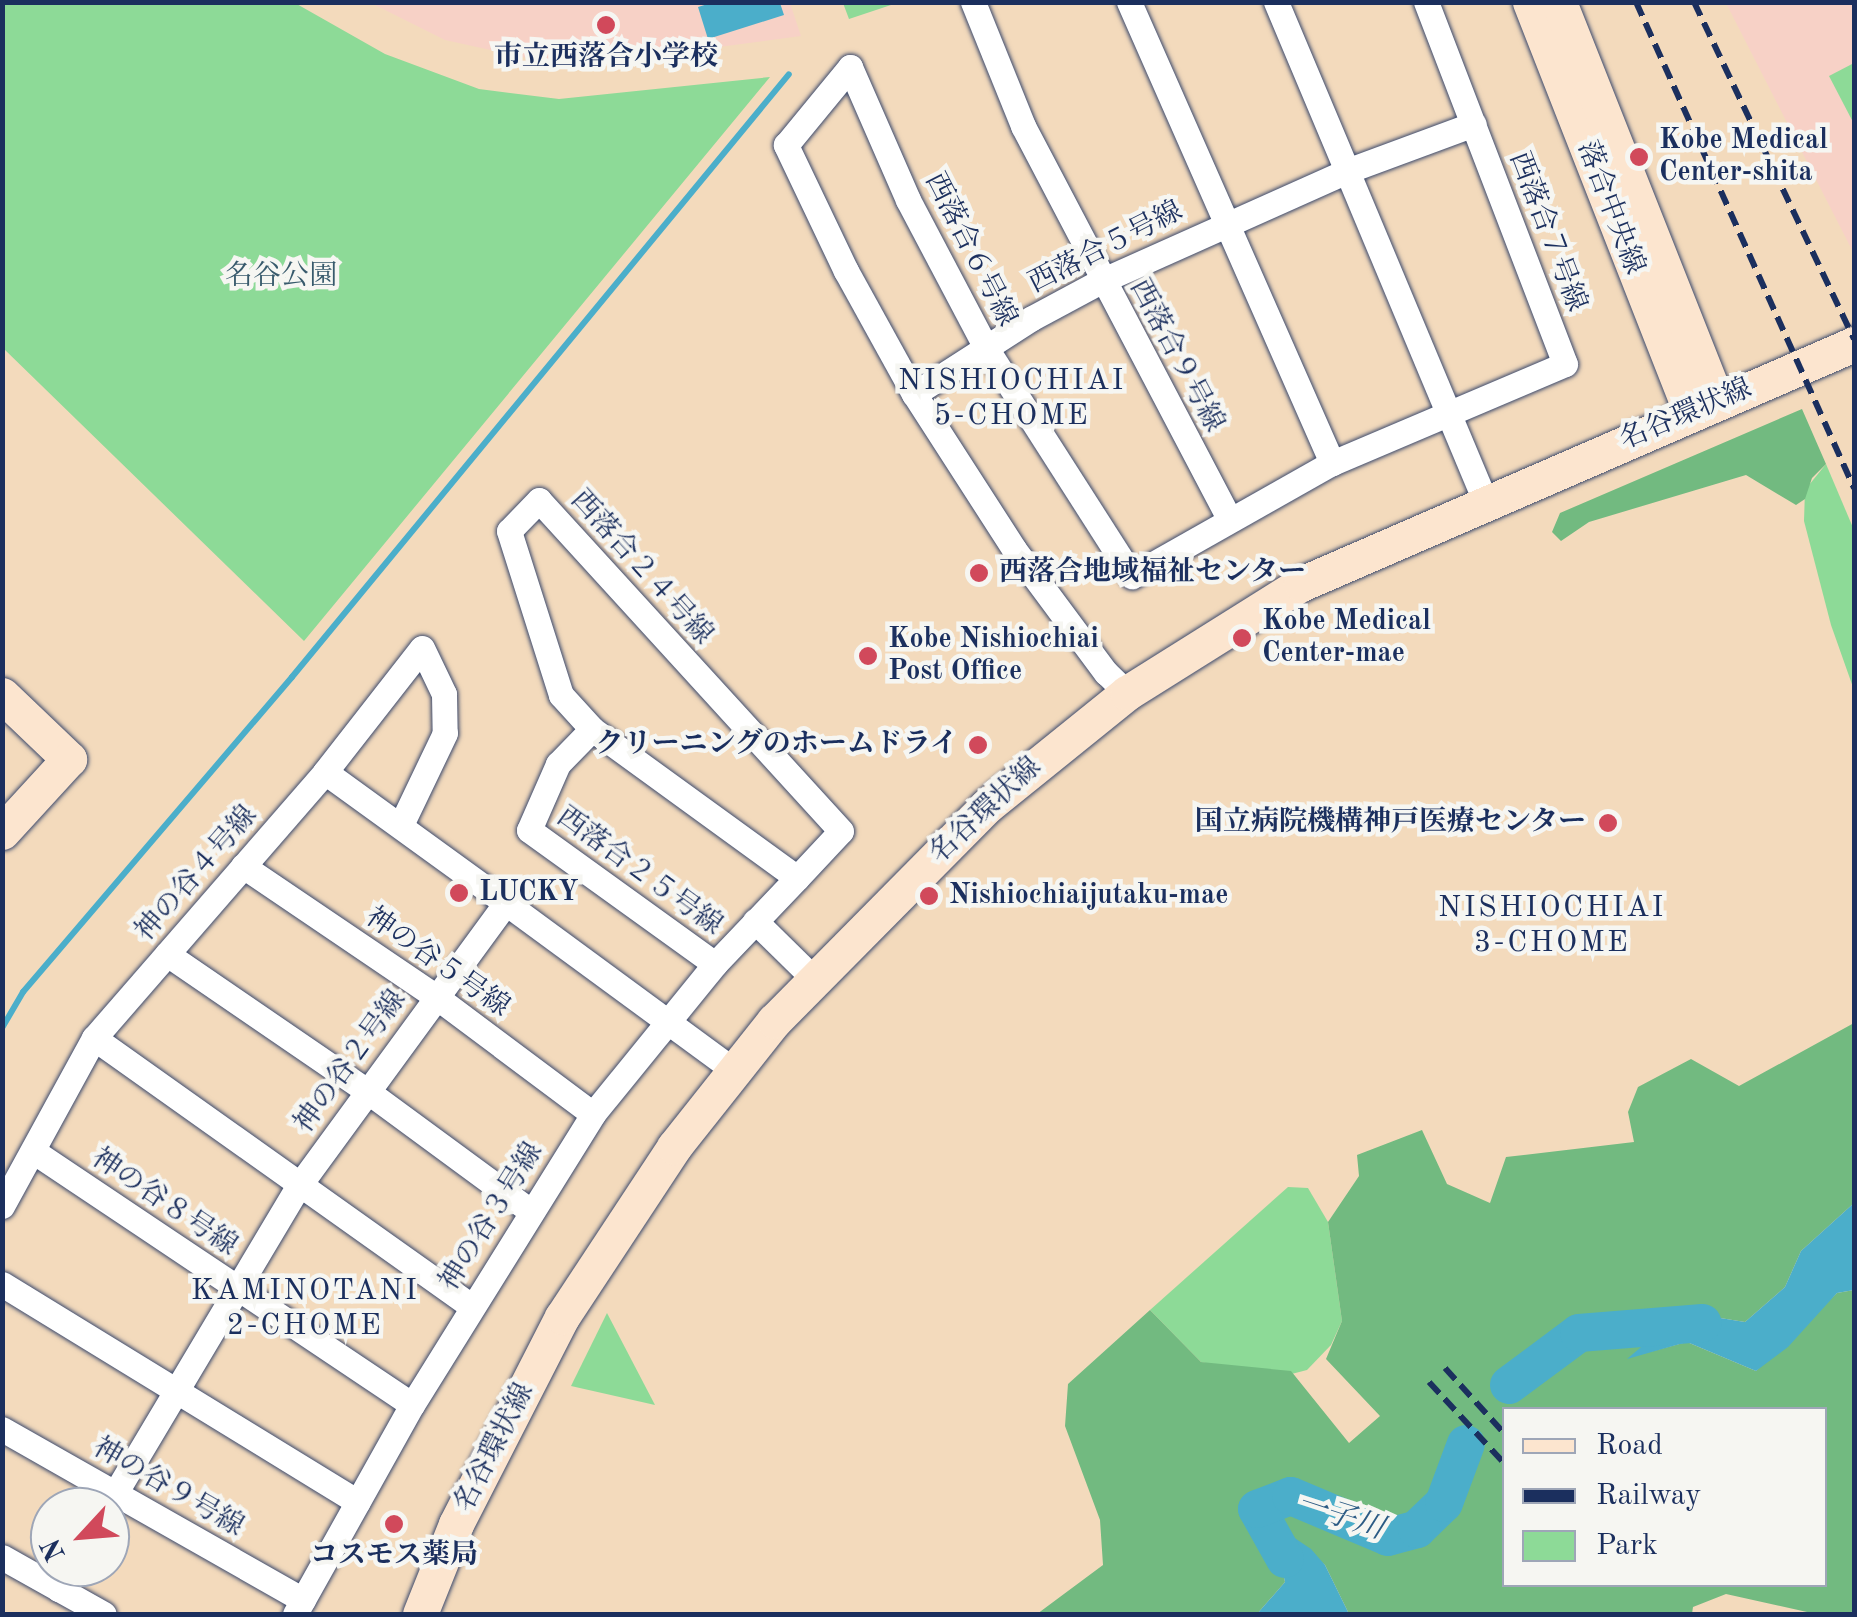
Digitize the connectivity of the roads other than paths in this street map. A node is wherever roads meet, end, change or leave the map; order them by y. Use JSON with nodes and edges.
{"nodes":[{"id":1,"x":973,"y":2,"type":"edge"},
{"id":2,"x":1128,"y":2,"type":"edge"},
{"id":3,"x":1276,"y":2,"type":"edge"},
{"id":4,"x":1426,"y":2,"type":"edge"},
{"id":5,"x":1530,"y":2,"type":"edge"},
{"id":6,"x":1559,"y":2,"type":"edge"},
{"id":7,"x":1474,"y":124,"type":"junction"},
{"id":8,"x":1347,"y":171,"type":"junction"},
{"id":9,"x":1225,"y":222,"type":"junction"},
{"id":10,"x":1101,"y":281,"type":"junction"},
{"id":11,"x":1854,"y":344,"type":"edge"},
{"id":12,"x":986,"y":348,"type":"junction"},
{"id":13,"x":914,"y":394,"type":"junction"},
{"id":14,"x":1704,"y":406,"type":"junction"},
{"id":15,"x":1446,"y":413,"type":"junction"},
{"id":16,"x":1332,"y":464,"type":"junction"},
{"id":17,"x":1485,"y":501,"type":"junction"},
{"id":18,"x":1229,"y":518,"type":"junction"},
{"id":19,"x":1127,"y":693,"type":"junction"},
{"id":20,"x":2,"y":695,"type":"edge"},
{"id":21,"x":592,"y":729,"type":"junction"},
{"id":22,"x":325,"y":772,"type":"junction"},
{"id":23,"x":400,"y":824,"type":"junction"},
{"id":24,"x":2,"y":832,"type":"edge"},
{"id":25,"x":243,"y":866,"type":"junction"},
{"id":26,"x":797,"y":878,"type":"junction"},
{"id":27,"x":506,"y":903,"type":"junction"},
{"id":28,"x":755,"y":922,"type":"junction"},
{"id":29,"x":168,"y":954,"type":"junction"},
{"id":30,"x":714,"y":964,"type":"junction"},
{"id":31,"x":814,"y":979,"type":"junction"},
{"id":32,"x":435,"y":996,"type":"junction"},
{"id":33,"x":667,"y":1019,"type":"junction"},
{"id":34,"x":94,"y":1038,"type":"junction"},
{"id":35,"x":735,"y":1071,"type":"junction"},
{"id":36,"x":367,"y":1091,"type":"junction"},
{"id":37,"x":593,"y":1114,"type":"junction"},
{"id":38,"x":33,"y":1151,"type":"junction"},
{"id":39,"x":298,"y":1186,"type":"junction"},
{"id":40,"x":2,"y":1206,"type":"edge"},
{"id":41,"x":529,"y":1210,"type":"junction"},
{"id":42,"x":2,"y":1284,"type":"edge"},
{"id":43,"x":236,"y":1288,"type":"junction"},
{"id":44,"x":472,"y":1306,"type":"junction"},
{"id":45,"x":176,"y":1391,"type":"junction"},
{"id":46,"x":412,"y":1405,"type":"junction"},
{"id":47,"x":2,"y":1429,"type":"edge"},
{"id":48,"x":92,"y":1487,"type":"edge"},
{"id":49,"x":120,"y":1487,"type":"edge"},
{"id":50,"x":358,"y":1502,"type":"junction"},
{"id":51,"x":130,"y":1510,"type":"edge"},
{"id":52,"x":2,"y":1557,"type":"edge"},
{"id":53,"x":30,"y":1566,"type":"edge"},
{"id":54,"x":76,"y":1587,"type":"edge"},
{"id":55,"x":299,"y":1607,"type":"edge"},
{"id":56,"x":104,"y":1614,"type":"edge"},
{"id":57,"x":420,"y":1614,"type":"edge"}],
"edges":[{"from":1,"to":10,"type":"street","name":"西落合９号線"},
{"from":2,"to":9,"type":"street"},
{"from":3,"to":8,"type":"street"},
{"from":4,"to":7,"type":"street","name":"西落合７号線"},
{"from":5,"to":14,"type":"street","name":"落合中央線"},
{"from":6,"to":14,"type":"street","name":"落合中央線"},
{"from":7,"to":8,"type":"street","name":"西落合５号線"},
{"from":7,"to":15,"type":"street","name":"西落合７号線"},
{"from":8,"to":9,"type":"street","name":"西落合５号線"},
{"from":8,"to":15,"type":"street"},
{"from":9,"to":10,"type":"street","name":"西落合５号線"},
{"from":9,"to":16,"type":"street"},
{"from":10,"to":12,"type":"street","name":"西落合５号線"},
{"from":10,"to":18,"type":"street","name":"西落合９号線"},
{"from":11,"to":14,"type":"street","name":"名谷環状線"},
{"from":12,"to":13,"type":"street","name":"西落合５号線"},
{"from":12,"to":13,"type":"street","name":"西落合６号線"},
{"from":12,"to":18,"type":"street","name":"西落合６号線"},
{"from":13,"to":19,"type":"street"},
{"from":14,"to":17,"type":"street","name":"名谷環状線"},
{"from":15,"to":16,"type":"street","name":"西落合６号線"},
{"from":15,"to":17,"type":"street"},
{"from":16,"to":18,"type":"street","name":"西落合６号線"},
{"from":17,"to":19,"type":"street","name":"名谷環状線"},
{"from":19,"to":31,"type":"street","name":"名谷環状線"},
{"from":20,"to":24,"type":"street"},
{"from":21,"to":26,"type":"street","name":"西落合２４号線"},
{"from":21,"to":26,"type":"street","name":"西落合２４号線"},
{"from":21,"to":30,"type":"street","name":"西落合２５号線"},
{"from":22,"to":23,"type":"street"},
{"from":22,"to":23,"type":"street","name":"神の谷４号線"},
{"from":22,"to":25,"type":"street","name":"神の谷４号線"},
{"from":23,"to":27,"type":"street"},
{"from":25,"to":29,"type":"street","name":"神の谷４号線"},
{"from":25,"to":32,"type":"street","name":"神の谷５号線"},
{"from":26,"to":28,"type":"street","name":"西落合２４号線"},
{"from":27,"to":32,"type":"street","name":"神の谷２号線"},
{"from":27,"to":33,"type":"street"},
{"from":28,"to":30,"type":"street","name":"西落合２４号線"},
{"from":28,"to":31,"type":"street"},
{"from":29,"to":34,"type":"street","name":"神の谷４号線"},
{"from":29,"to":36,"type":"street"},
{"from":30,"to":33,"type":"street","name":"西落合２４号線"},
{"from":31,"to":35,"type":"street","name":"名谷環状線"},
{"from":32,"to":36,"type":"street","name":"神の谷２号線"},
{"from":32,"to":37,"type":"street","name":"神の谷５号線"},
{"from":33,"to":35,"type":"street"},
{"from":33,"to":37,"type":"street","name":"神の谷３号線"},
{"from":34,"to":38,"type":"street","name":"神の谷４号線"},
{"from":34,"to":39,"type":"street"},
{"from":35,"to":57,"type":"street","name":"名谷環状線"},
{"from":36,"to":39,"type":"street","name":"神の谷２号線"},
{"from":36,"to":41,"type":"street"},
{"from":37,"to":41,"type":"street","name":"神の谷３号線"},
{"from":38,"to":40,"type":"street","name":"神の谷４号線"},
{"from":38,"to":43,"type":"street","name":"神の谷８号線"},
{"from":39,"to":43,"type":"street","name":"神の谷２号線"},
{"from":39,"to":44,"type":"street"},
{"from":41,"to":44,"type":"street","name":"神の谷３号線"},
{"from":42,"to":45,"type":"street"},
{"from":43,"to":45,"type":"street","name":"神の谷２号線"},
{"from":43,"to":46,"type":"street","name":"神の谷８号線"},
{"from":44,"to":46,"type":"street","name":"神の谷３号線"},
{"from":45,"to":49,"type":"street","name":"神の谷２号線"},
{"from":45,"to":50,"type":"street"},
{"from":46,"to":50,"type":"street","name":"神の谷３号線"},
{"from":47,"to":48,"type":"street","name":"神の谷９号線"},
{"from":50,"to":55,"type":"street","name":"神の谷３号線"},
{"from":51,"to":55,"type":"street","name":"神の谷９号線"},
{"from":52,"to":53,"type":"street"},
{"from":54,"to":56,"type":"street"}]}
